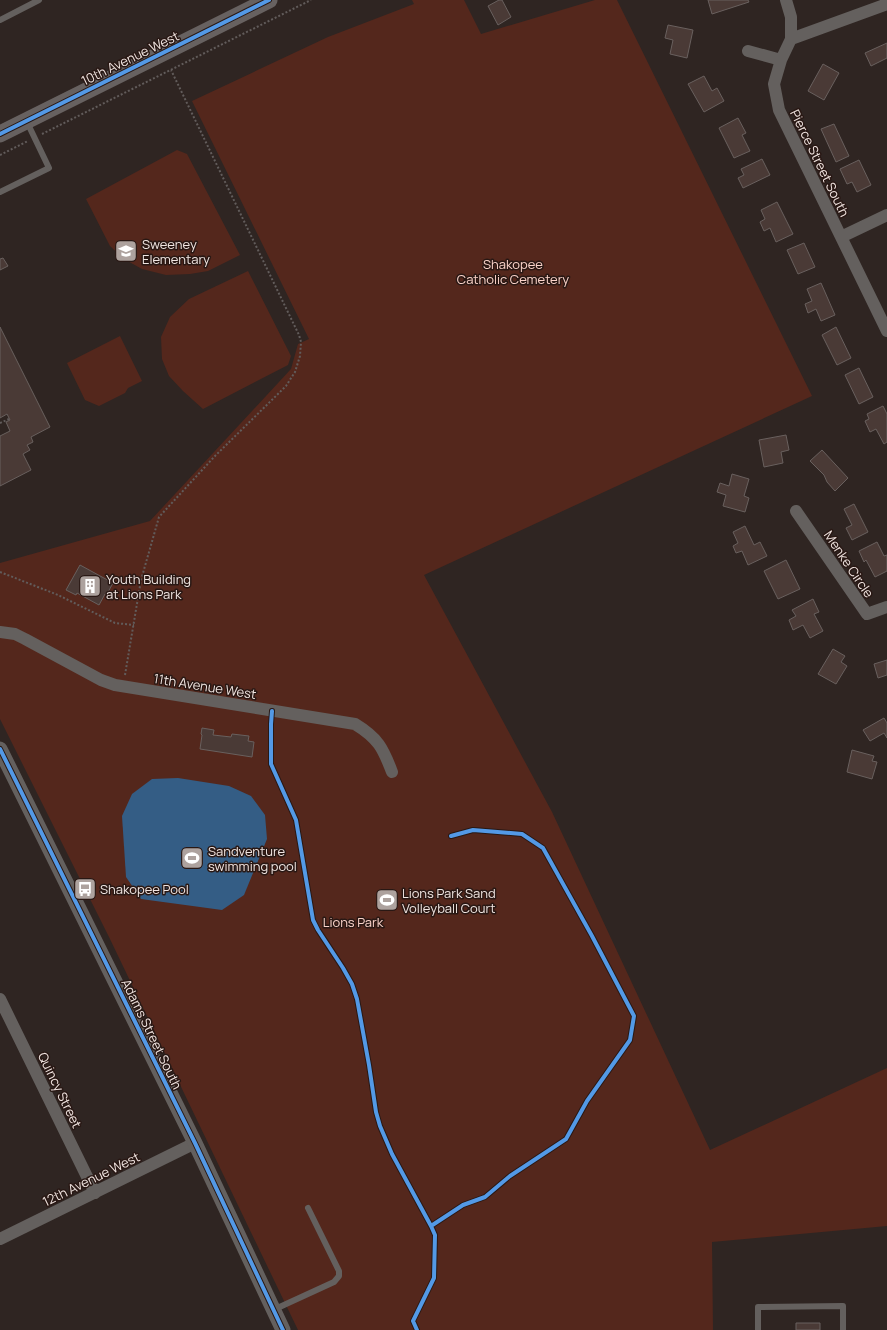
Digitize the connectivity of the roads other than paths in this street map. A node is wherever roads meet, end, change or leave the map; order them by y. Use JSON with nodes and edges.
{"nodes":[{"id":1,"x":39,"y":0,"type":"edge"},
{"id":2,"x":269,"y":0,"type":"edge"},
{"id":3,"x":786,"y":0,"type":"edge"},
{"id":4,"x":887,"y":4,"type":"edge"},
{"id":5,"x":0,"y":20,"type":"edge"},
{"id":6,"x":791,"y":38,"type":"junction"},
{"id":7,"x":748,"y":51,"type":"dead end"},
{"id":8,"x":781,"y":60,"type":"junction"},
{"id":9,"x":26,"y":121,"type":"junction"},
{"id":10,"x":0,"y":134,"type":"edge"},
{"id":11,"x":0,"y":192,"type":"edge"},
{"id":12,"x":887,"y":215,"type":"edge"},
{"id":13,"x":841,"y":238,"type":"junction"},
{"id":14,"x":887,"y":331,"type":"edge"},
{"id":15,"x":796,"y":511,"type":"dead end"},
{"id":16,"x":887,"y":607,"type":"edge"},
{"id":17,"x":0,"y":632,"type":"edge"},
{"id":18,"x":0,"y":749,"type":"edge"},
{"id":19,"x":392,"y":772,"type":"dead end"},
{"id":20,"x":0,"y":999,"type":"edge"},
{"id":21,"x":195,"y":1143,"type":"junction"},
{"id":22,"x":95,"y":1193,"type":"junction"},
{"id":23,"x":308,"y":1208,"type":"dead end"},
{"id":24,"x":0,"y":1239,"type":"edge"},
{"id":25,"x":274,"y":1310,"type":"junction"},
{"id":26,"x":283,"y":1330,"type":"edge"},
{"id":27,"x":758,"y":1330,"type":"edge"},
{"id":28,"x":843,"y":1330,"type":"edge"}],
"edges":[{"from":1,"to":5,"type":"lane"},
{"from":2,"to":9,"type":"main road","name":"10th Avenue West"},
{"from":3,"to":6,"type":"street","name":"Pierce Street South"},
{"from":4,"to":6,"type":"street"},
{"from":6,"to":8,"type":"street","name":"Pierce Street South"},
{"from":7,"to":8,"type":"street"},
{"from":8,"to":13,"type":"street","name":"Pierce Street South"},
{"from":9,"to":10,"type":"main road","name":"10th Avenue West"},
{"from":9,"to":11,"type":"lane"},
{"from":12,"to":13,"type":"street"},
{"from":13,"to":14,"type":"street","name":"Pierce Street South"},
{"from":15,"to":16,"type":"street","name":"Menke Circle"},
{"from":17,"to":19,"type":"street","name":"11th Avenue West"},
{"from":18,"to":21,"type":"street","name":"Adams Street South"},
{"from":20,"to":22,"type":"street","name":"Quincy Street"},
{"from":21,"to":22,"type":"street","name":"12th Avenue West"},
{"from":21,"to":25,"type":"street","name":"Adams Street South"},
{"from":22,"to":24,"type":"street","name":"12th Avenue West"},
{"from":23,"to":25,"type":"lane"},
{"from":25,"to":26,"type":"street","name":"Adams Street South"},
{"from":27,"to":28,"type":"lane"}]}
